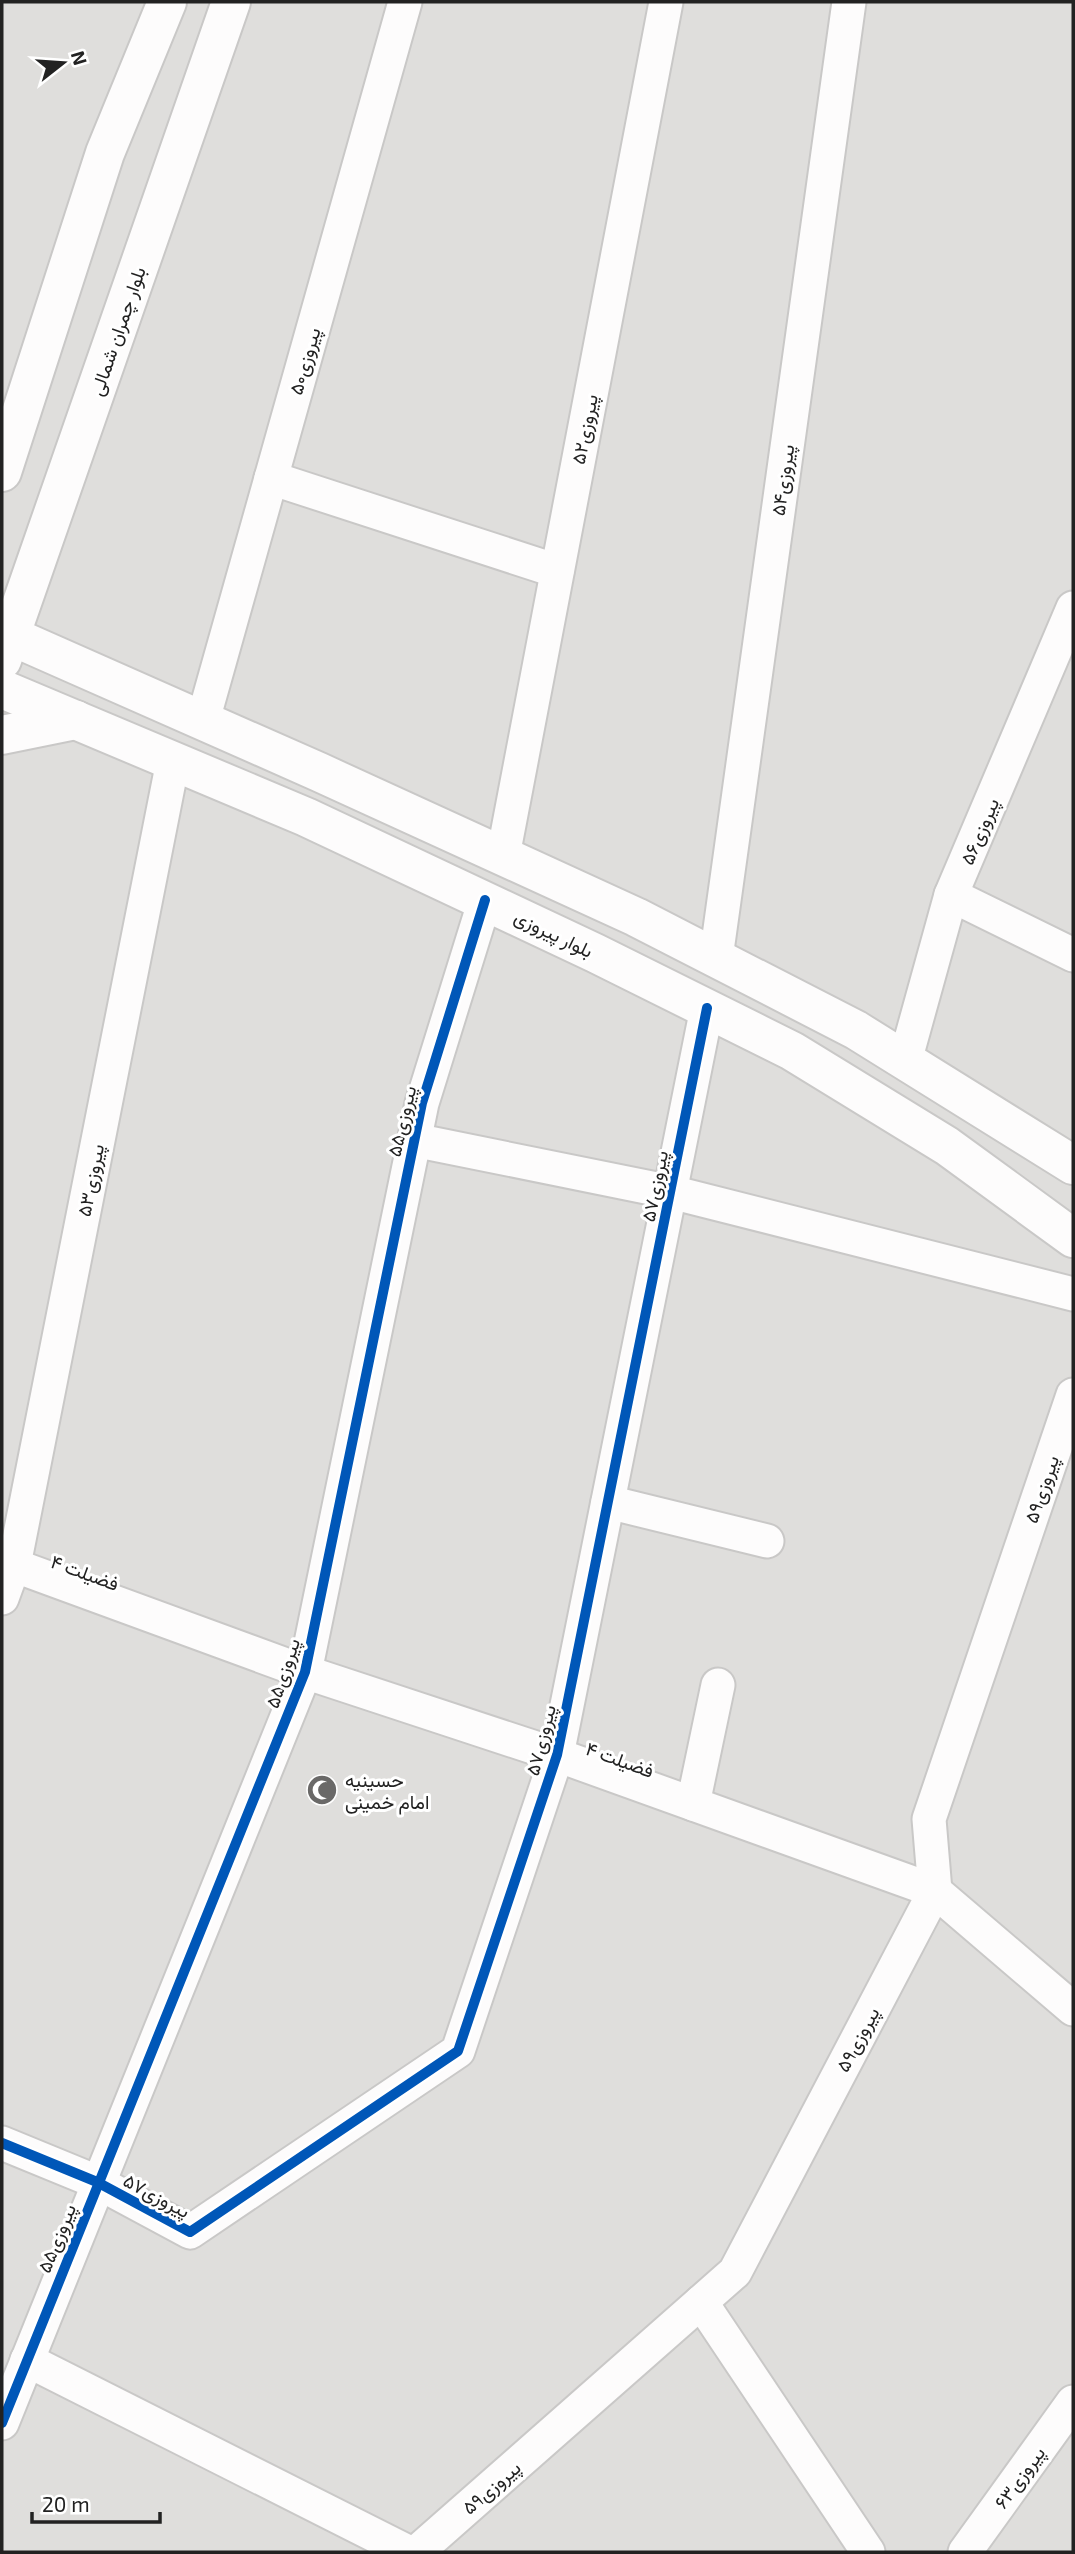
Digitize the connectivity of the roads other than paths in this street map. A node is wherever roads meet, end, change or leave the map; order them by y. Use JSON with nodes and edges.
{"nodes":[{"id":1,"x":167,"y":2,"type":"edge"},
{"id":2,"x":231,"y":2,"type":"edge"},
{"id":3,"x":405,"y":2,"type":"edge"},
{"id":4,"x":666,"y":2,"type":"edge"},
{"id":5,"x":849,"y":2,"type":"edge"},
{"id":6,"x":2,"y":472,"type":"edge"},
{"id":7,"x":271,"y":478,"type":"junction"},
{"id":8,"x":557,"y":571,"type":"junction"},
{"id":9,"x":1073,"y":608,"type":"edge"},
{"id":10,"x":5,"y":643,"type":"edge"},
{"id":11,"x":2,"y":689,"type":"edge"},
{"id":12,"x":76,"y":720,"type":"junction"},
{"id":13,"x":203,"y":720,"type":"junction"},
{"id":14,"x":2,"y":736,"type":"edge"},
{"id":15,"x":173,"y":761,"type":"junction"},
{"id":16,"x":503,"y":856,"type":"junction"},
{"id":17,"x":951,"y":895,"type":"junction"},
{"id":18,"x":485,"y":900,"type":"junction"},
{"id":19,"x":1073,"y":955,"type":"edge"},
{"id":20,"x":716,"y":958,"type":"junction"},
{"id":21,"x":707,"y":1008,"type":"junction"},
{"id":22,"x":905,"y":1061,"type":"junction"},
{"id":23,"x":414,"y":1140,"type":"junction"},
{"id":24,"x":1073,"y":1165,"type":"edge"},
{"id":25,"x":671,"y":1192,"type":"junction"},
{"id":26,"x":1073,"y":1238,"type":"edge"},
{"id":27,"x":1073,"y":1294,"type":"edge"},
{"id":28,"x":1073,"y":1395,"type":"edge"},
{"id":29,"x":608,"y":1502,"type":"junction"},
{"id":30,"x":767,"y":1541,"type":"dead end"},
{"id":31,"x":8,"y":1563,"type":"edge"},
{"id":32,"x":2,"y":1598,"type":"edge"},
{"id":33,"x":305,"y":1672,"type":"junction"},
{"id":34,"x":718,"y":1685,"type":"dead end"},
{"id":35,"x":557,"y":1755,"type":"junction"},
{"id":36,"x":693,"y":1804,"type":"junction"},
{"id":37,"x":935,"y":1891,"type":"junction"},
{"id":38,"x":1073,"y":2009,"type":"edge"},
{"id":39,"x":2,"y":2143,"type":"edge"},
{"id":40,"x":97,"y":2182,"type":"junction"},
{"id":41,"x":701,"y":2302,"type":"junction"},
{"id":42,"x":27,"y":2360,"type":"junction"},
{"id":43,"x":1073,"y":2402,"type":"edge"},
{"id":44,"x":2,"y":2423,"type":"edge"},
{"id":45,"x":408,"y":2552,"type":"edge"},
{"id":46,"x":417,"y":2552,"type":"edge"},
{"id":47,"x":868,"y":2552,"type":"edge"},
{"id":48,"x":965,"y":2552,"type":"edge"}],
"edges":[{"from":1,"to":6,"type":"street"},
{"from":2,"to":10,"type":"street","name":"بلوار چمران شمالی"},
{"from":3,"to":7,"type":"street","name":"پیروزی۵۰"},
{"from":4,"to":8,"type":"street","name":"پیروزی۵۲"},
{"from":5,"to":20,"type":"street","name":"پیروزی۵۴"},
{"from":7,"to":8,"type":"street"},
{"from":7,"to":13,"type":"street","name":"پیروزی۵۰"},
{"from":8,"to":16,"type":"street","name":"پیروزی۵۲"},
{"from":9,"to":17,"type":"street","name":"پیروزی۵۶"},
{"from":10,"to":13,"type":"street"},
{"from":11,"to":12,"type":"street","name":"بلوار پیروزی"},
{"from":12,"to":14,"type":"street"},
{"from":12,"to":15,"type":"street","name":"بلوار پیروزی"},
{"from":13,"to":16,"type":"street"},
{"from":15,"to":18,"type":"street","name":"بلوار پیروزی"},
{"from":15,"to":31,"type":"street","name":"پیروزی۵۳"},
{"from":16,"to":20,"type":"street"},
{"from":17,"to":19,"type":"street"},
{"from":17,"to":22,"type":"street","name":"پیروزی۵۶"},
{"from":18,"to":21,"type":"street","name":"بلوار پیروزی"},
{"from":18,"to":23,"type":"street","name":"پیروزی۵۵"},
{"from":20,"to":22,"type":"street"},
{"from":21,"to":25,"type":"street","name":"پیروزی۵۷"},
{"from":21,"to":26,"type":"street","name":"بلوار پیروزی"},
{"from":22,"to":24,"type":"street"},
{"from":23,"to":25,"type":"street"},
{"from":23,"to":33,"type":"street","name":"پیروزی۵۵"},
{"from":25,"to":27,"type":"street"},
{"from":25,"to":29,"type":"street","name":"پیروزی۵۷"},
{"from":28,"to":37,"type":"street","name":"پیروزی۵۹"},
{"from":29,"to":30,"type":"street"},
{"from":29,"to":35,"type":"street","name":"پیروزی۵۷"},
{"from":31,"to":32,"type":"street","name":"پیروزی۵۳"},
{"from":31,"to":33,"type":"street","name":"فضیلت ۴"},
{"from":33,"to":35,"type":"street","name":"فضیلت ۴"},
{"from":33,"to":40,"type":"street","name":"پیروزی۵۵"},
{"from":34,"to":36,"type":"street"},
{"from":35,"to":36,"type":"street","name":"فضیلت ۴"},
{"from":35,"to":40,"type":"street","name":"پیروزی۵۷"},
{"from":36,"to":37,"type":"street","name":"فضیلت ۴"},
{"from":37,"to":38,"type":"street","name":"فضیلت ۴"},
{"from":37,"to":41,"type":"street","name":"پیروزی۵۹"},
{"from":39,"to":40,"type":"street"},
{"from":40,"to":42,"type":"street","name":"پیروزی۵۵"},
{"from":41,"to":46,"type":"street","name":"پیروزی۵۹"},
{"from":41,"to":47,"type":"street"},
{"from":42,"to":44,"type":"street","name":"پیروزی۵۵"},
{"from":42,"to":45,"type":"street"},
{"from":43,"to":48,"type":"street","name":"پیروزی۶۳"}]}
